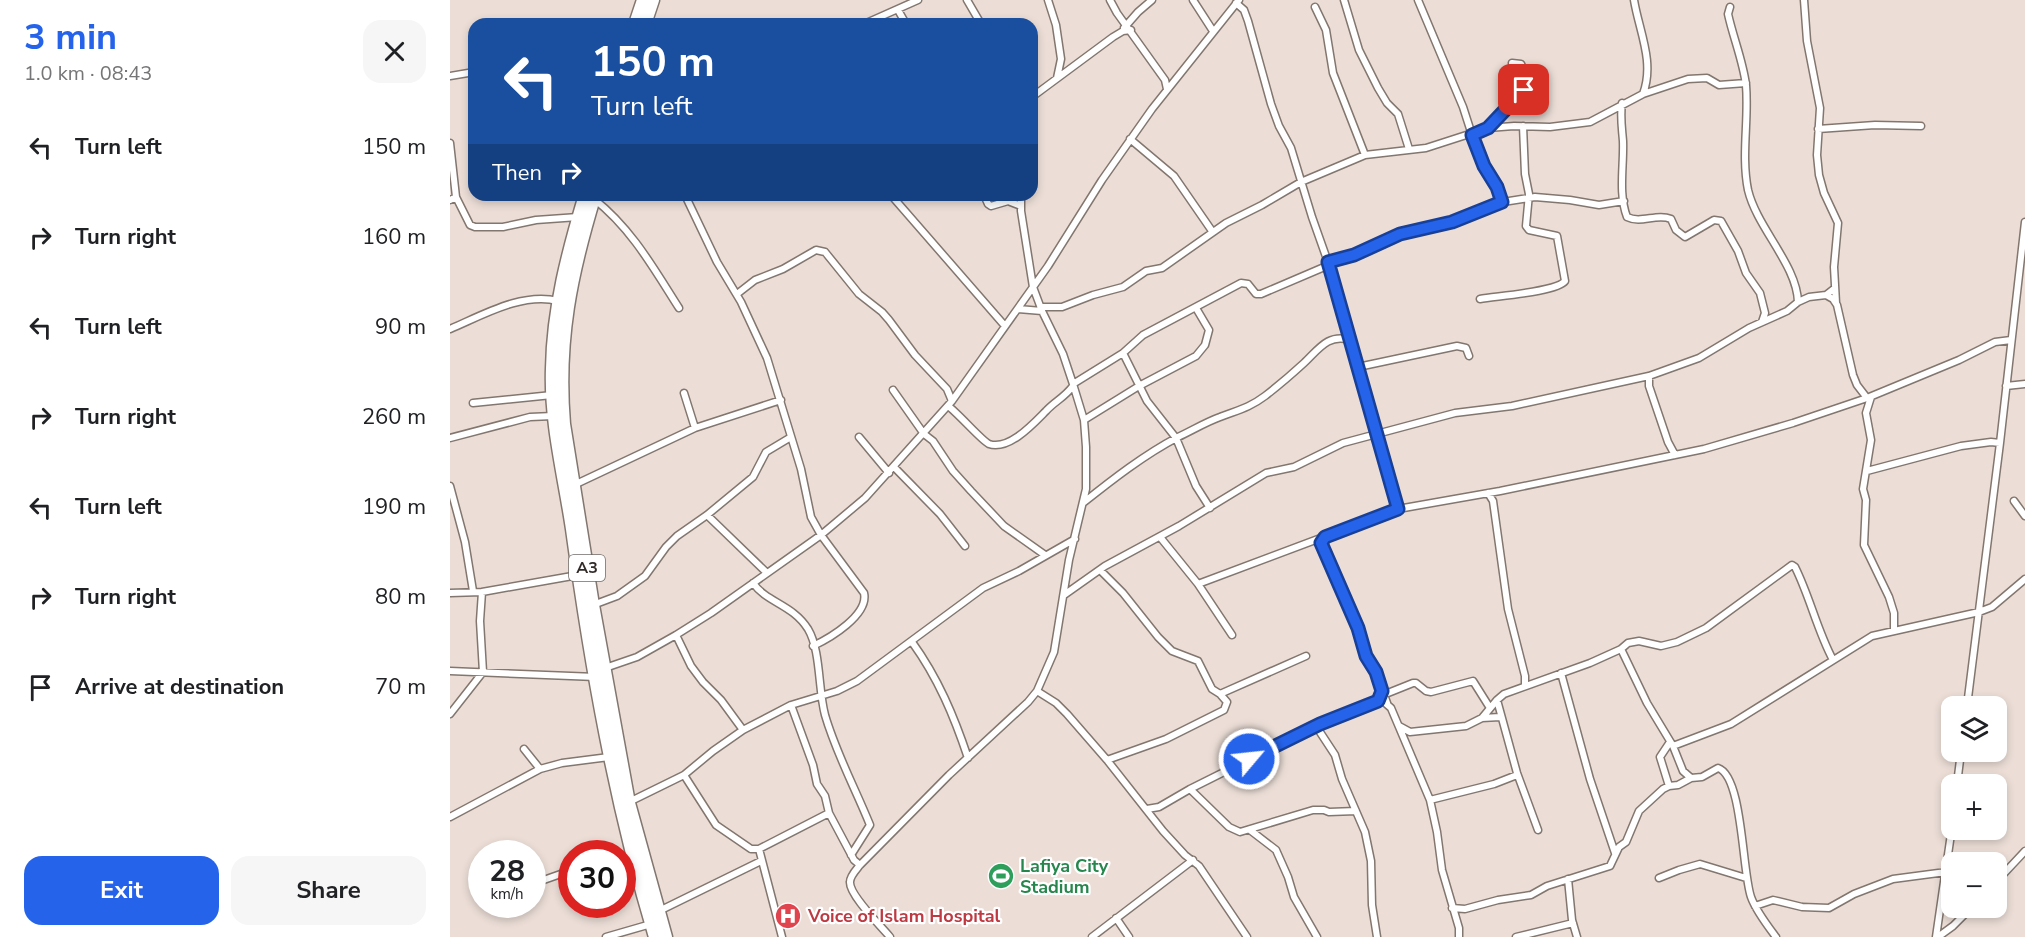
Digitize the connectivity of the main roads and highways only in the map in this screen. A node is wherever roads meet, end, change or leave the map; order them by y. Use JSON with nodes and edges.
{"nodes":[{"id":1,"x":643,"y":0,"type":"edge"},
{"id":2,"x":652,"y":0,"type":"edge"},
{"id":3,"x":637,"y":18,"type":"edge"},
{"id":4,"x":647,"y":18,"type":"edge"},
{"id":5,"x":588,"y":201,"type":"edge"},
{"id":6,"x":590,"y":201,"type":"edge"},
{"id":7,"x":600,"y":673,"type":"junction"},
{"id":8,"x":623,"y":840,"type":"edge"},
{"id":9,"x":636,"y":882,"type":"edge"},
{"id":10,"x":655,"y":937,"type":"edge"},
{"id":11,"x":666,"y":937,"type":"edge"}],
"edges":[{"from":1,"to":3,"type":"highway"},
{"from":2,"to":4,"type":"highway"},
{"from":5,"to":7,"type":"highway","number":"A3"},
{"from":6,"to":7,"type":"highway","number":"A3"},
{"from":7,"to":8,"type":"highway","number":"A3"},
{"from":7,"to":11,"type":"highway","number":"A3"},
{"from":9,"to":10,"type":"highway","number":"A3"}]}
